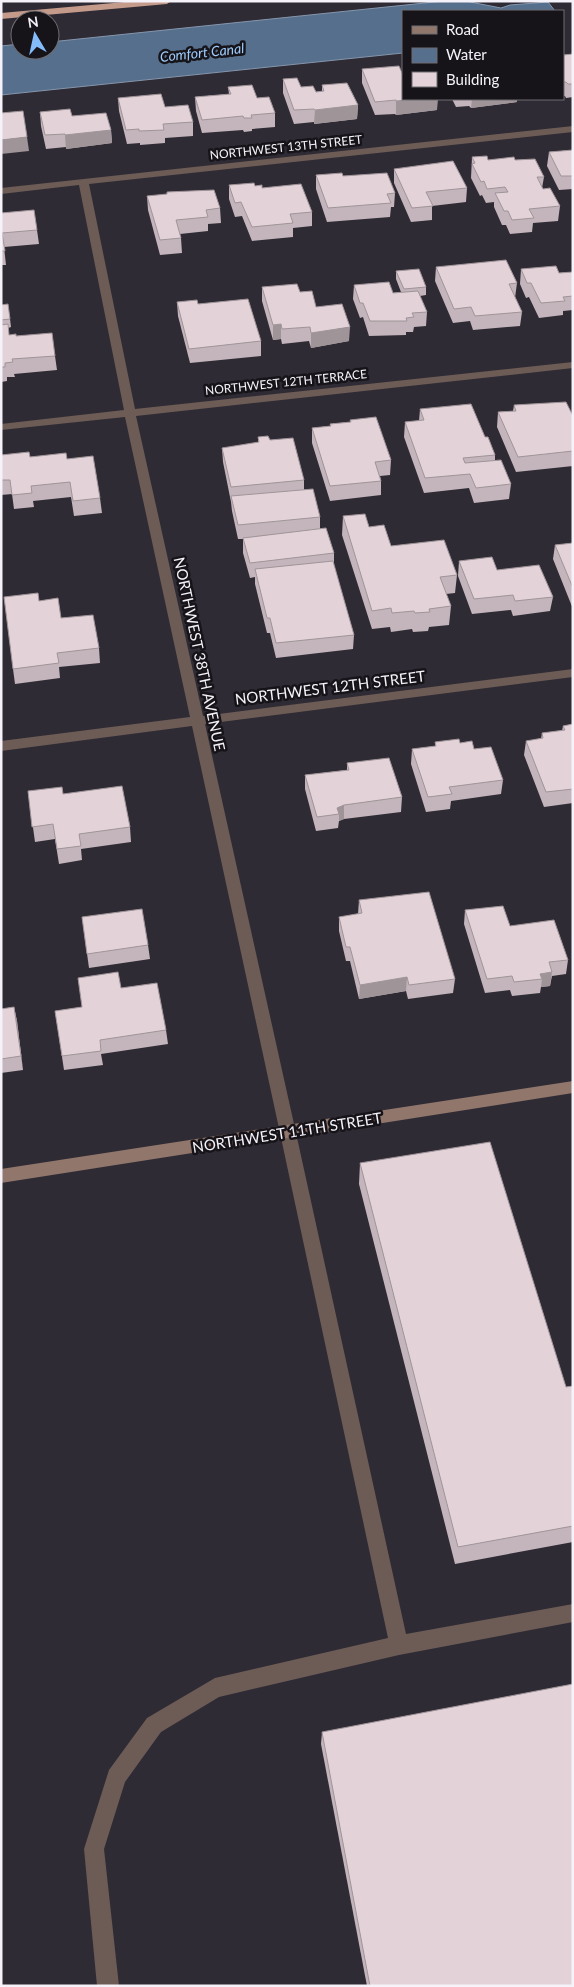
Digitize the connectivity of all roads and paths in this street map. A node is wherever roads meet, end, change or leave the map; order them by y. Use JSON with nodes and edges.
{"nodes":[{"id":1,"x":167,"y":1,"type":"edge"},
{"id":2,"x":1,"y":16,"type":"edge"},
{"id":3,"x":573,"y":129,"type":"edge"},
{"id":4,"x":83,"y":181,"type":"junction"},
{"id":5,"x":1,"y":191,"type":"edge"},
{"id":6,"x":573,"y":365,"type":"edge"},
{"id":7,"x":130,"y":413,"type":"junction"},
{"id":8,"x":1,"y":427,"type":"edge"},
{"id":9,"x":573,"y":673,"type":"edge"},
{"id":10,"x":198,"y":721,"type":"junction"},
{"id":11,"x":1,"y":746,"type":"edge"},
{"id":12,"x":573,"y":1087,"type":"edge"},
{"id":13,"x":288,"y":1133,"type":"junction"},
{"id":14,"x":1,"y":1176,"type":"edge"},
{"id":15,"x":573,"y":1613,"type":"edge"},
{"id":16,"x":398,"y":1645,"type":"junction"},
{"id":17,"x":108,"y":1986,"type":"edge"}],
"edges":[{"from":1,"to":2,"type":"highway"},
{"from":3,"to":4,"type":"street","name":"NORTHWEST 13TH STREET"},
{"from":4,"to":5,"type":"street","name":"NORTHWEST 13TH STREET"},
{"from":4,"to":7,"type":"street","name":"NORTHWEST 38TH AVENUE"},
{"from":6,"to":7,"type":"street","name":"NORTHWEST 12TH TERRACE"},
{"from":7,"to":8,"type":"street","name":"NORTHWEST 12TH TERRACE"},
{"from":7,"to":10,"type":"street","name":"NORTHWEST 38TH AVENUE"},
{"from":9,"to":10,"type":"street","name":"NORTHWEST 12TH STREET"},
{"from":10,"to":11,"type":"street","name":"NORTHWEST 12TH STREET"},
{"from":10,"to":13,"type":"street","name":"NORTHWEST 38TH AVENUE"},
{"from":12,"to":13,"type":"street","name":"NORTHWEST 11TH STREET"},
{"from":13,"to":14,"type":"street","name":"NORTHWEST 11TH STREET"},
{"from":13,"to":16,"type":"street","name":"NORTHWEST 38TH AVENUE"},
{"from":15,"to":16,"type":"street"},
{"from":16,"to":17,"type":"street"}]}
